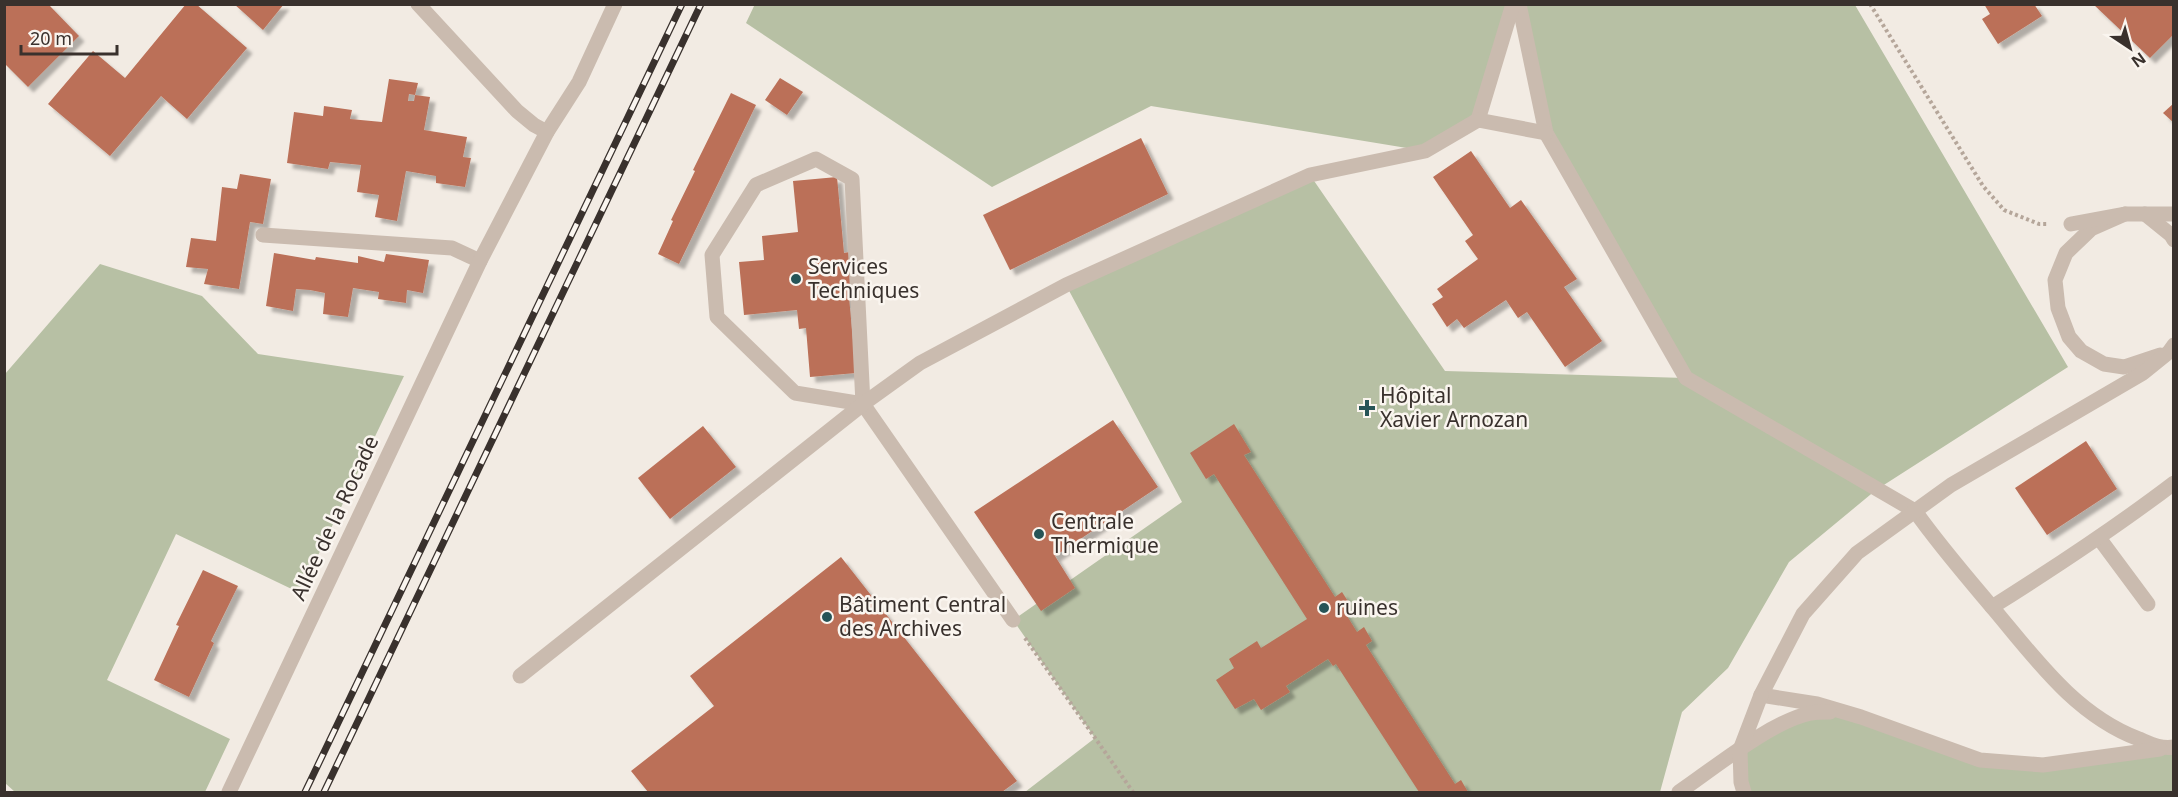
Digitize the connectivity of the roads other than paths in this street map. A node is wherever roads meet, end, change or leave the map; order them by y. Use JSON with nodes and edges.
{"nodes":[{"id":1,"x":418,"y":4,"type":"edge"},
{"id":2,"x":615,"y":4,"type":"edge"},
{"id":3,"x":1513,"y":4,"type":"edge"},
{"id":4,"x":1519,"y":4,"type":"edge"},
{"id":5,"x":1478,"y":120,"type":"junction"},
{"id":6,"x":547,"y":132,"type":"junction"},
{"id":7,"x":1546,"y":133,"type":"junction"},
{"id":8,"x":2125,"y":214,"type":"junction"},
{"id":9,"x":2145,"y":214,"type":"junction"},
{"id":10,"x":2174,"y":214,"type":"edge"},
{"id":11,"x":2071,"y":224,"type":"road end"},
{"id":12,"x":263,"y":235,"type":"dead end"},
{"id":13,"x":2174,"y":240,"type":"edge"},
{"id":14,"x":480,"y":261,"type":"junction"},
{"id":15,"x":2171,"y":349,"type":"edge"},
{"id":16,"x":863,"y":404,"type":"junction"},
{"id":17,"x":2174,"y":483,"type":"edge"},
{"id":18,"x":1915,"y":511,"type":"junction"},
{"id":19,"x":2099,"y":538,"type":"junction"},
{"id":20,"x":2148,"y":604,"type":"dead end"},
{"id":21,"x":1992,"y":607,"type":"junction"},
{"id":22,"x":1013,"y":620,"type":"road end"},
{"id":23,"x":520,"y":676,"type":"dead end"},
{"id":24,"x":1761,"y":695,"type":"junction"},
{"id":25,"x":1842,"y":711,"type":"junction"},
{"id":26,"x":2111,"y":728,"type":"junction"},
{"id":27,"x":2168,"y":748,"type":"edge"},
{"id":28,"x":1740,"y":750,"type":"junction"},
{"id":29,"x":2113,"y":754,"type":"junction"},
{"id":30,"x":229,"y":792,"type":"edge"},
{"id":31,"x":1679,"y":792,"type":"edge"},
{"id":32,"x":1744,"y":792,"type":"edge"}],
"edges":[{"from":1,"to":6,"type":"street"},
{"from":2,"to":6,"type":"street","name":"Allée de la Rocade"},
{"from":3,"to":5,"type":"street"},
{"from":4,"to":7,"type":"street"},
{"from":5,"to":7,"type":"street"},
{"from":5,"to":16,"type":"street"},
{"from":6,"to":14,"type":"street","name":"Allée de la Rocade"},
{"from":7,"to":18,"type":"street"},
{"from":8,"to":9,"type":"street"},
{"from":8,"to":11,"type":"street"},
{"from":8,"to":15,"type":"street"},
{"from":9,"to":10,"type":"street"},
{"from":9,"to":13,"type":"street"},
{"from":12,"to":14,"type":"street"},
{"from":14,"to":30,"type":"street","name":"Allée de la Rocade"},
{"from":15,"to":18,"type":"street"},
{"from":16,"to":16,"type":"street"},
{"from":16,"to":22,"type":"street"},
{"from":16,"to":23,"type":"street"},
{"from":17,"to":19,"type":"street"},
{"from":18,"to":21,"type":"street"},
{"from":18,"to":24,"type":"street"},
{"from":19,"to":20,"type":"street"},
{"from":19,"to":21,"type":"street"},
{"from":21,"to":26,"type":"street"},
{"from":24,"to":25,"type":"street"},
{"from":24,"to":28,"type":"street"},
{"from":25,"to":28,"type":"street"},
{"from":25,"to":29,"type":"street"},
{"from":26,"to":27,"type":"street"},
{"from":26,"to":29,"type":"street"},
{"from":27,"to":29,"type":"street"},
{"from":28,"to":31,"type":"street"},
{"from":28,"to":32,"type":"street"}]}
